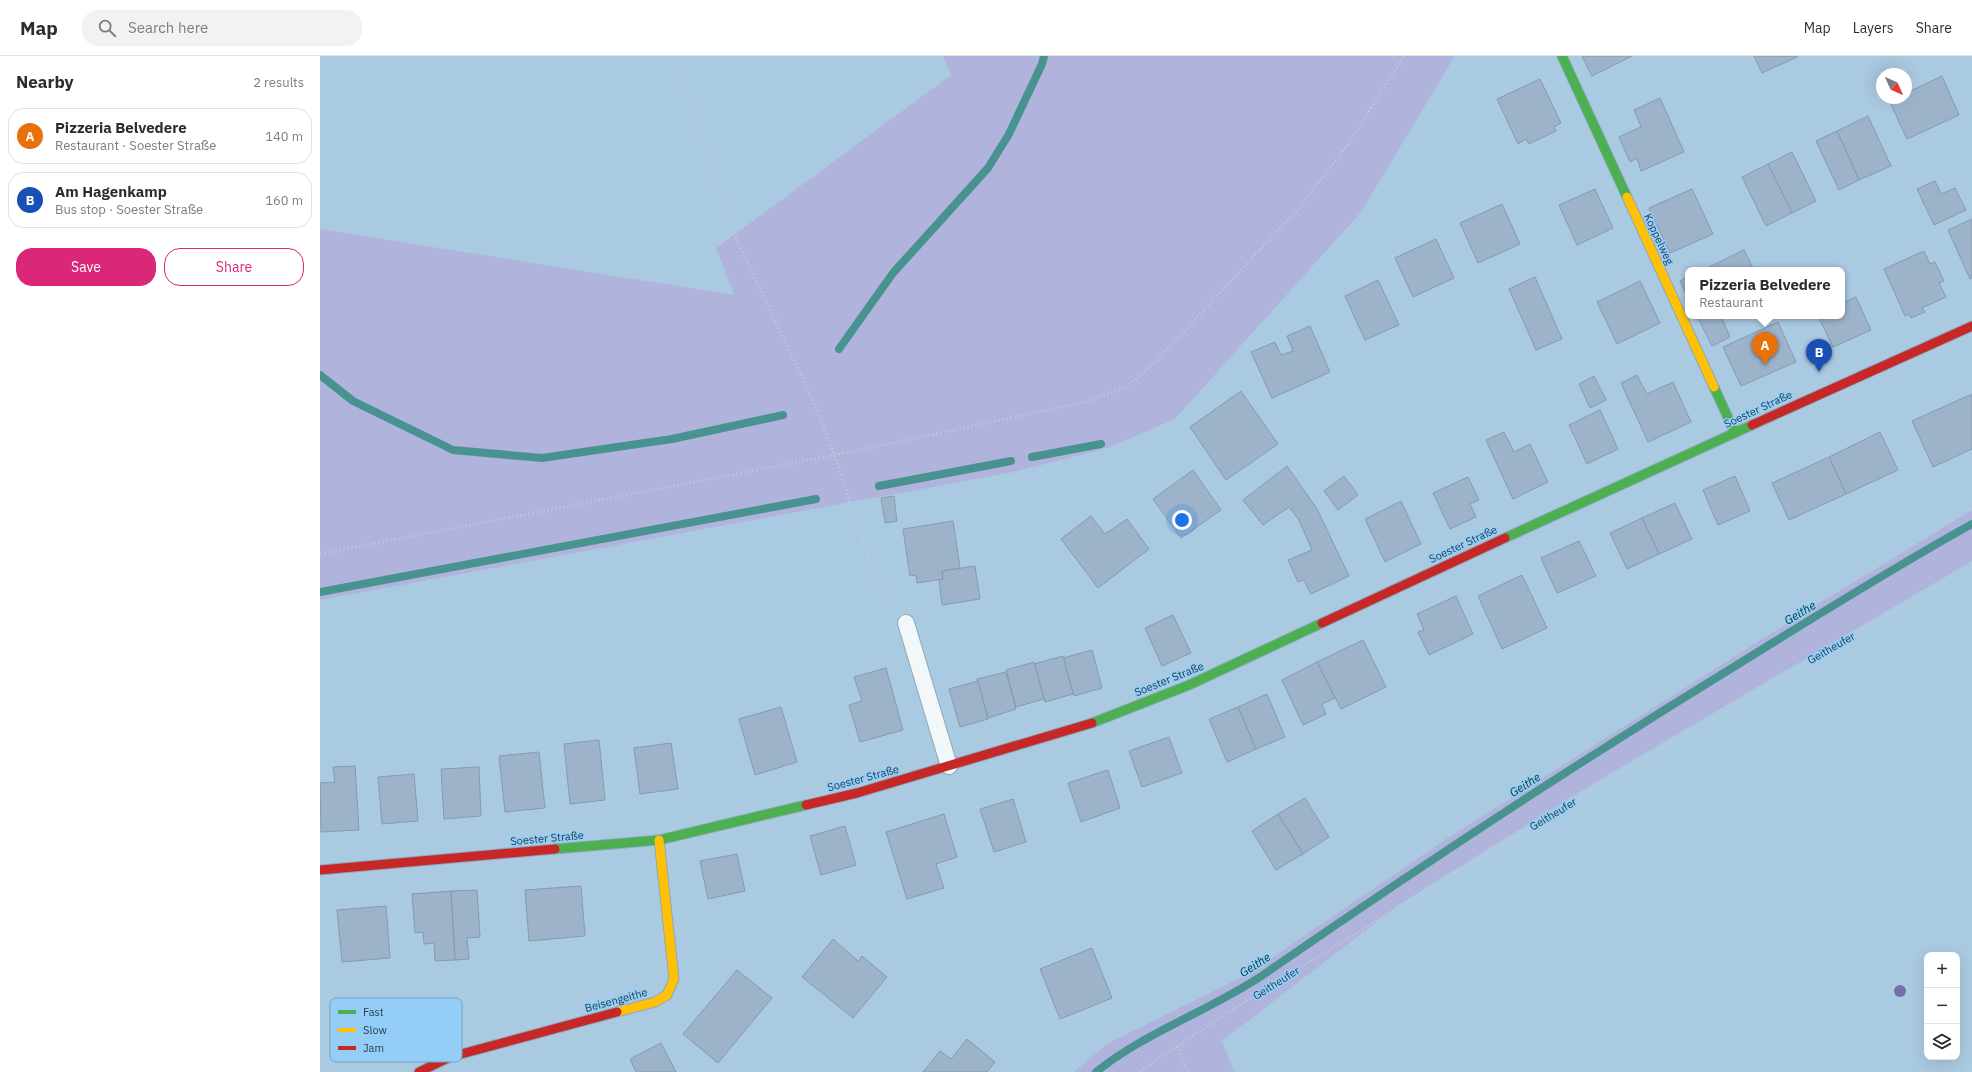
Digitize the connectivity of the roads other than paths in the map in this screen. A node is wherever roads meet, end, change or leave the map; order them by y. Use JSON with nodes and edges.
{"nodes":[{"id":1,"x":1562,"y":56,"type":"edge"},
{"id":2,"x":1972,"y":326,"type":"edge"},
{"id":3,"x":1736,"y":433,"type":"junction"},
{"id":4,"x":906,"y":623,"type":"road end"},
{"id":5,"x":949,"y":766,"type":"junction"},
{"id":6,"x":658,"y":840,"type":"junction"},
{"id":7,"x":320,"y":870,"type":"edge"},
{"id":8,"x":462,"y":1054,"type":"edge"},
{"id":9,"x":440,"y":1062,"type":"edge"},
{"id":10,"x":420,"y":1072,"type":"edge"}],
"edges":[{"from":1,"to":3,"type":"street","name":"Koppelweg"},
{"from":2,"to":3,"type":"street","name":"Soester Straße"},
{"from":3,"to":5,"type":"street","name":"Soester Straße"},
{"from":4,"to":5,"type":"lane"},
{"from":5,"to":6,"type":"street","name":"Soester Straße"},
{"from":6,"to":7,"type":"street","name":"Soester Straße"},
{"from":6,"to":8,"type":"street","name":"Beisengeithe"},
{"from":9,"to":10,"type":"street","name":"Beisengeithe"}]}
